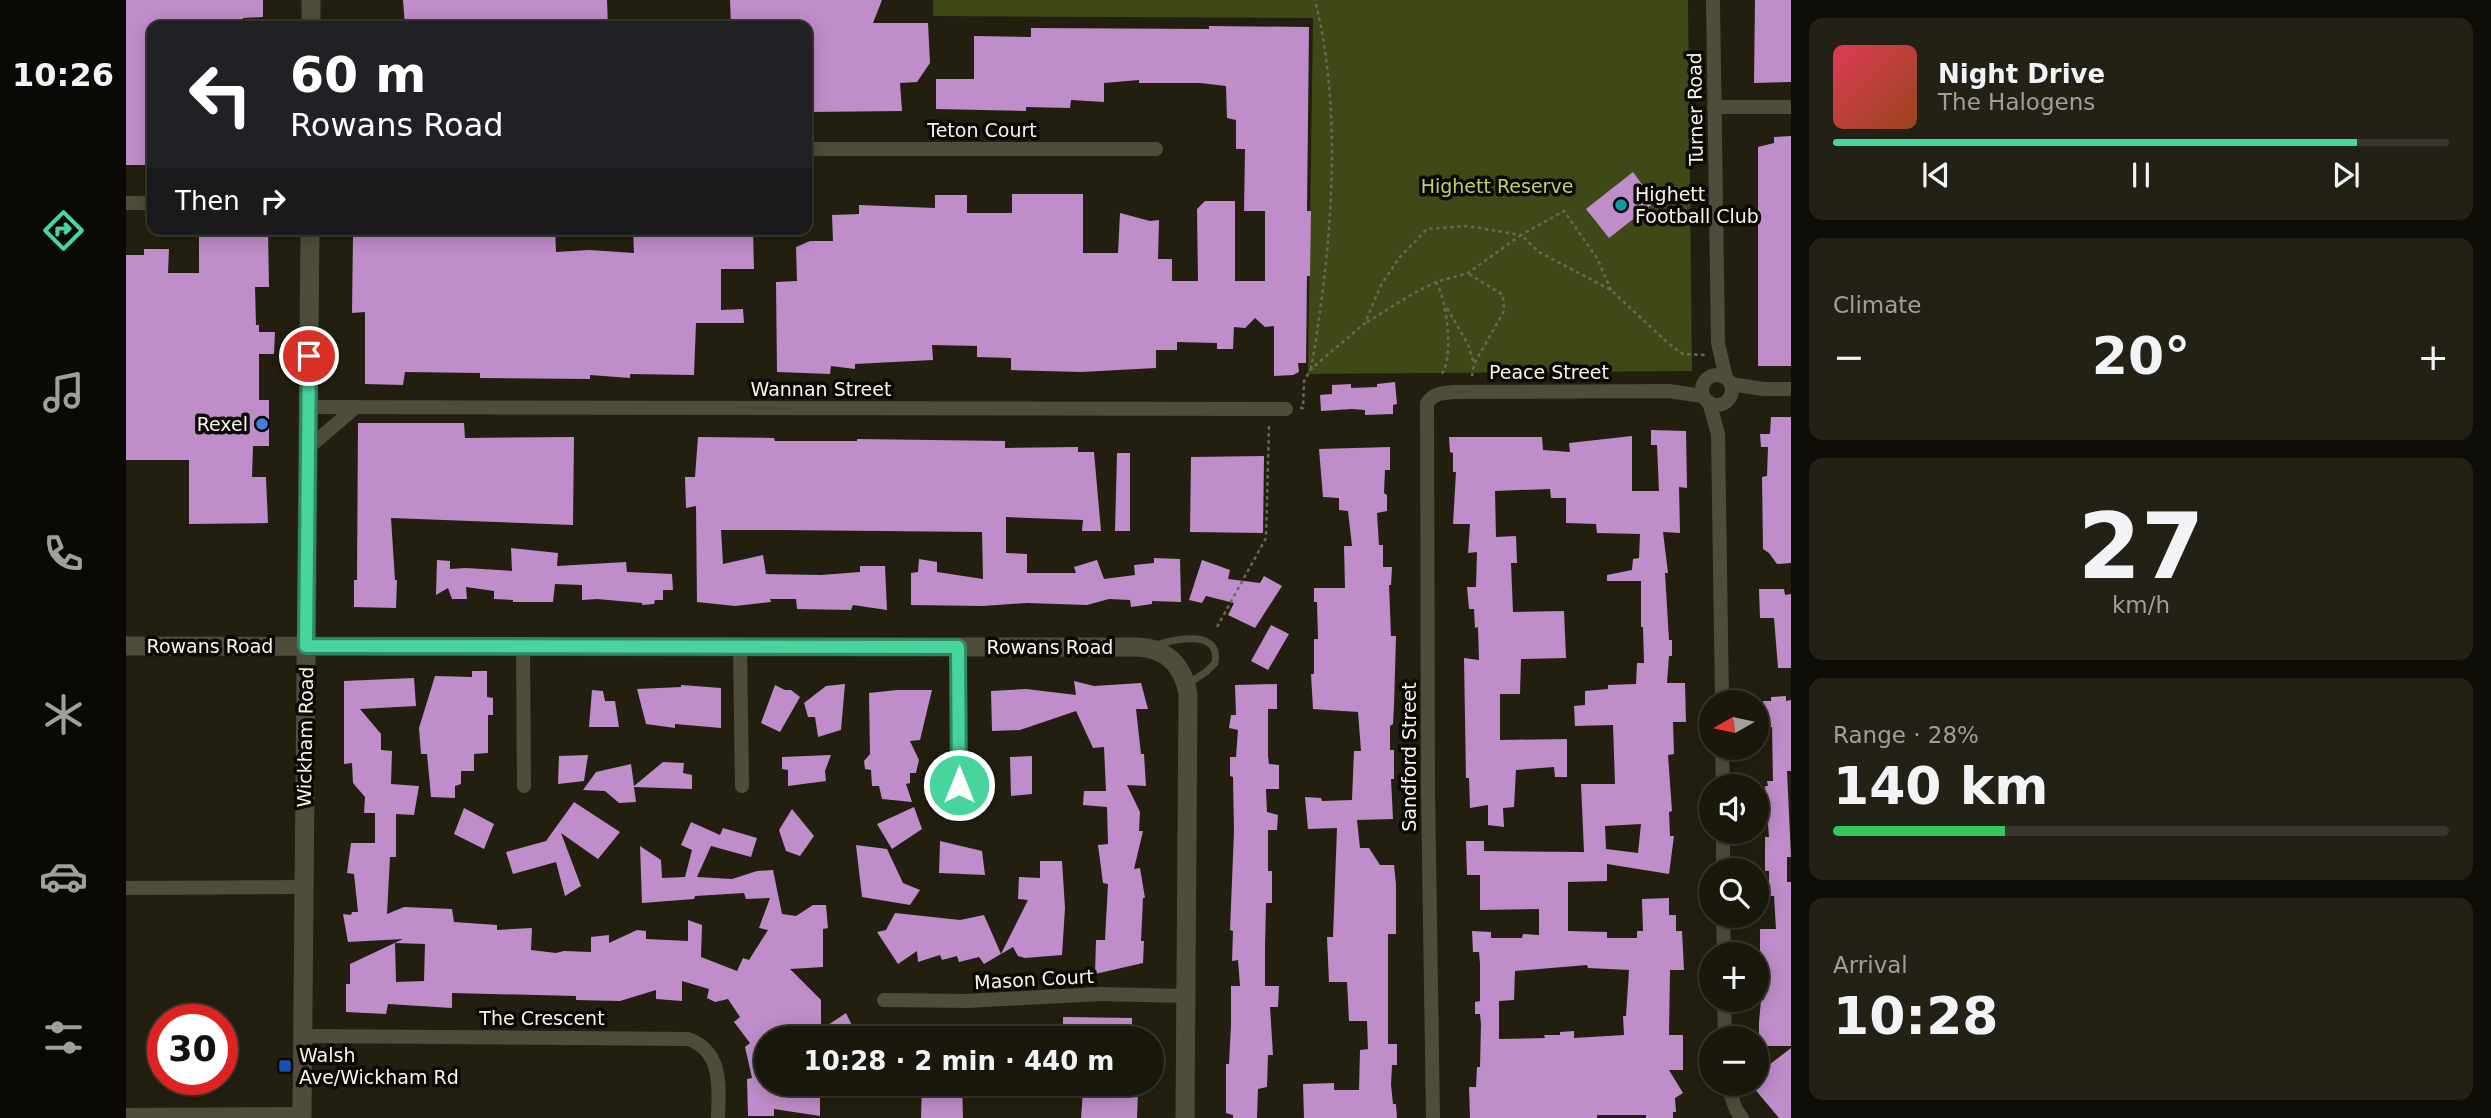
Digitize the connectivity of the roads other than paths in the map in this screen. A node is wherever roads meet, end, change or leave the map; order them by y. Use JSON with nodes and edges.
{"nodes":[{"id":1,"x":311,"y":0,"type":"edge"},
{"id":2,"x":1713,"y":0,"type":"edge"},
{"id":3,"x":311,"y":21,"type":"edge"},
{"id":4,"x":1714,"y":107,"type":"junction"},
{"id":5,"x":1791,"y":107,"type":"edge"},
{"id":6,"x":812,"y":149,"type":"edge"},
{"id":7,"x":1156,"y":149,"type":"dead end"},
{"id":8,"x":126,"y":203,"type":"edge"},
{"id":9,"x":147,"y":203,"type":"edge"},
{"id":10,"x":310,"y":235,"type":"edge"},
{"id":11,"x":1716,"y":349,"type":"junction"},
{"id":12,"x":1706,"y":389,"type":"junction"},
{"id":13,"x":1791,"y":389,"type":"edge"},
{"id":14,"x":1728,"y":390,"type":"junction"},
{"id":15,"x":1432,"y":397,"type":"joint"},
{"id":16,"x":309,"y":407,"type":"junction"},
{"id":17,"x":356,"y":407,"type":"junction"},
{"id":18,"x":1286,"y":409,"type":"road end"},
{"id":19,"x":1718,"y":434,"type":"junction"},
{"id":20,"x":308,"y":448,"type":"junction"},
{"id":21,"x":126,"y":646,"type":"edge"},
{"id":22,"x":306,"y":646,"type":"junction"},
{"id":23,"x":523,"y":646,"type":"junction"},
{"id":24,"x":740,"y":646,"type":"junction"},
{"id":25,"x":958,"y":647,"type":"junction"},
{"id":26,"x":1150,"y":648,"type":"junction"},
{"id":27,"x":1186,"y":684,"type":"junction"},
{"id":28,"x":1722,"y":690,"type":"edge"},
{"id":29,"x":959,"y":785,"type":"dead end"},
{"id":30,"x":524,"y":786,"type":"dead end"},
{"id":31,"x":742,"y":786,"type":"dead end"},
{"id":32,"x":304,"y":887,"type":"junction"},
{"id":33,"x":126,"y":888,"type":"edge"},
{"id":34,"x":1186,"y":996,"type":"junction"},
{"id":35,"x":884,"y":1000,"type":"dead end"},
{"id":36,"x":303,"y":1036,"type":"junction"},
{"id":37,"x":1731,"y":1096,"type":"edge"},
{"id":38,"x":126,"y":1115,"type":"edge"},
{"id":39,"x":302,"y":1116,"type":"edge"},
{"id":40,"x":718,"y":1118,"type":"edge"},
{"id":41,"x":1185,"y":1118,"type":"edge"},
{"id":42,"x":1433,"y":1118,"type":"edge"},
{"id":43,"x":1742,"y":1118,"type":"edge"}],
"edges":[{"from":1,"to":3,"type":"street"},
{"from":2,"to":4,"type":"street","name":"Turner Road"},
{"from":4,"to":5,"type":"street"},
{"from":4,"to":11,"type":"street","name":"Turner Road"},
{"from":6,"to":7,"type":"street","name":"Teton Court"},
{"from":8,"to":9,"type":"street"},
{"from":10,"to":16,"type":"street","name":"Wickham Road"},
{"from":11,"to":12,"type":"street","name":"Turner Road"},
{"from":11,"to":14,"type":"street","name":"Turner Road"},
{"from":12,"to":14,"type":"street"},
{"from":12,"to":14,"type":"street"},
{"from":12,"to":15,"type":"street","name":"Peace Street"},
{"from":12,"to":19,"type":"street","name":"Turner Road"},
{"from":13,"to":14,"type":"street"},
{"from":14,"to":19,"type":"street","name":"Turner Road"},
{"from":15,"to":42,"type":"street","name":"Sandford Street"},
{"from":16,"to":17,"type":"street","name":"Wannan Street"},
{"from":16,"to":20,"type":"street","name":"Wickham Road"},
{"from":17,"to":18,"type":"street","name":"Wannan Street"},
{"from":17,"to":20,"type":"street"},
{"from":19,"to":28,"type":"street","name":"Turner Road"},
{"from":20,"to":22,"type":"street","name":"Wickham Road"},
{"from":21,"to":22,"type":"street","name":"Rowans Road"},
{"from":22,"to":23,"type":"street","name":"Rowans Road"},
{"from":22,"to":32,"type":"street","name":"Wickham Road"},
{"from":23,"to":24,"type":"street","name":"Rowans Road"},
{"from":23,"to":30,"type":"street"},
{"from":24,"to":25,"type":"street","name":"Rowans Road"},
{"from":24,"to":31,"type":"street"},
{"from":25,"to":26,"type":"street","name":"Rowans Road"},
{"from":25,"to":29,"type":"street"},
{"from":26,"to":27,"type":"street"},
{"from":26,"to":27,"type":"lane"},
{"from":27,"to":34,"type":"street"},
{"from":32,"to":33,"type":"street"},
{"from":32,"to":36,"type":"street","name":"Wickham Road"},
{"from":34,"to":35,"type":"street","name":"Mason Court"},
{"from":34,"to":41,"type":"street"},
{"from":36,"to":39,"type":"street","name":"Wickham Road"},
{"from":36,"to":40,"type":"street","name":"The Crescent"},
{"from":37,"to":43,"type":"street"},
{"from":38,"to":39,"type":"street"}]}
